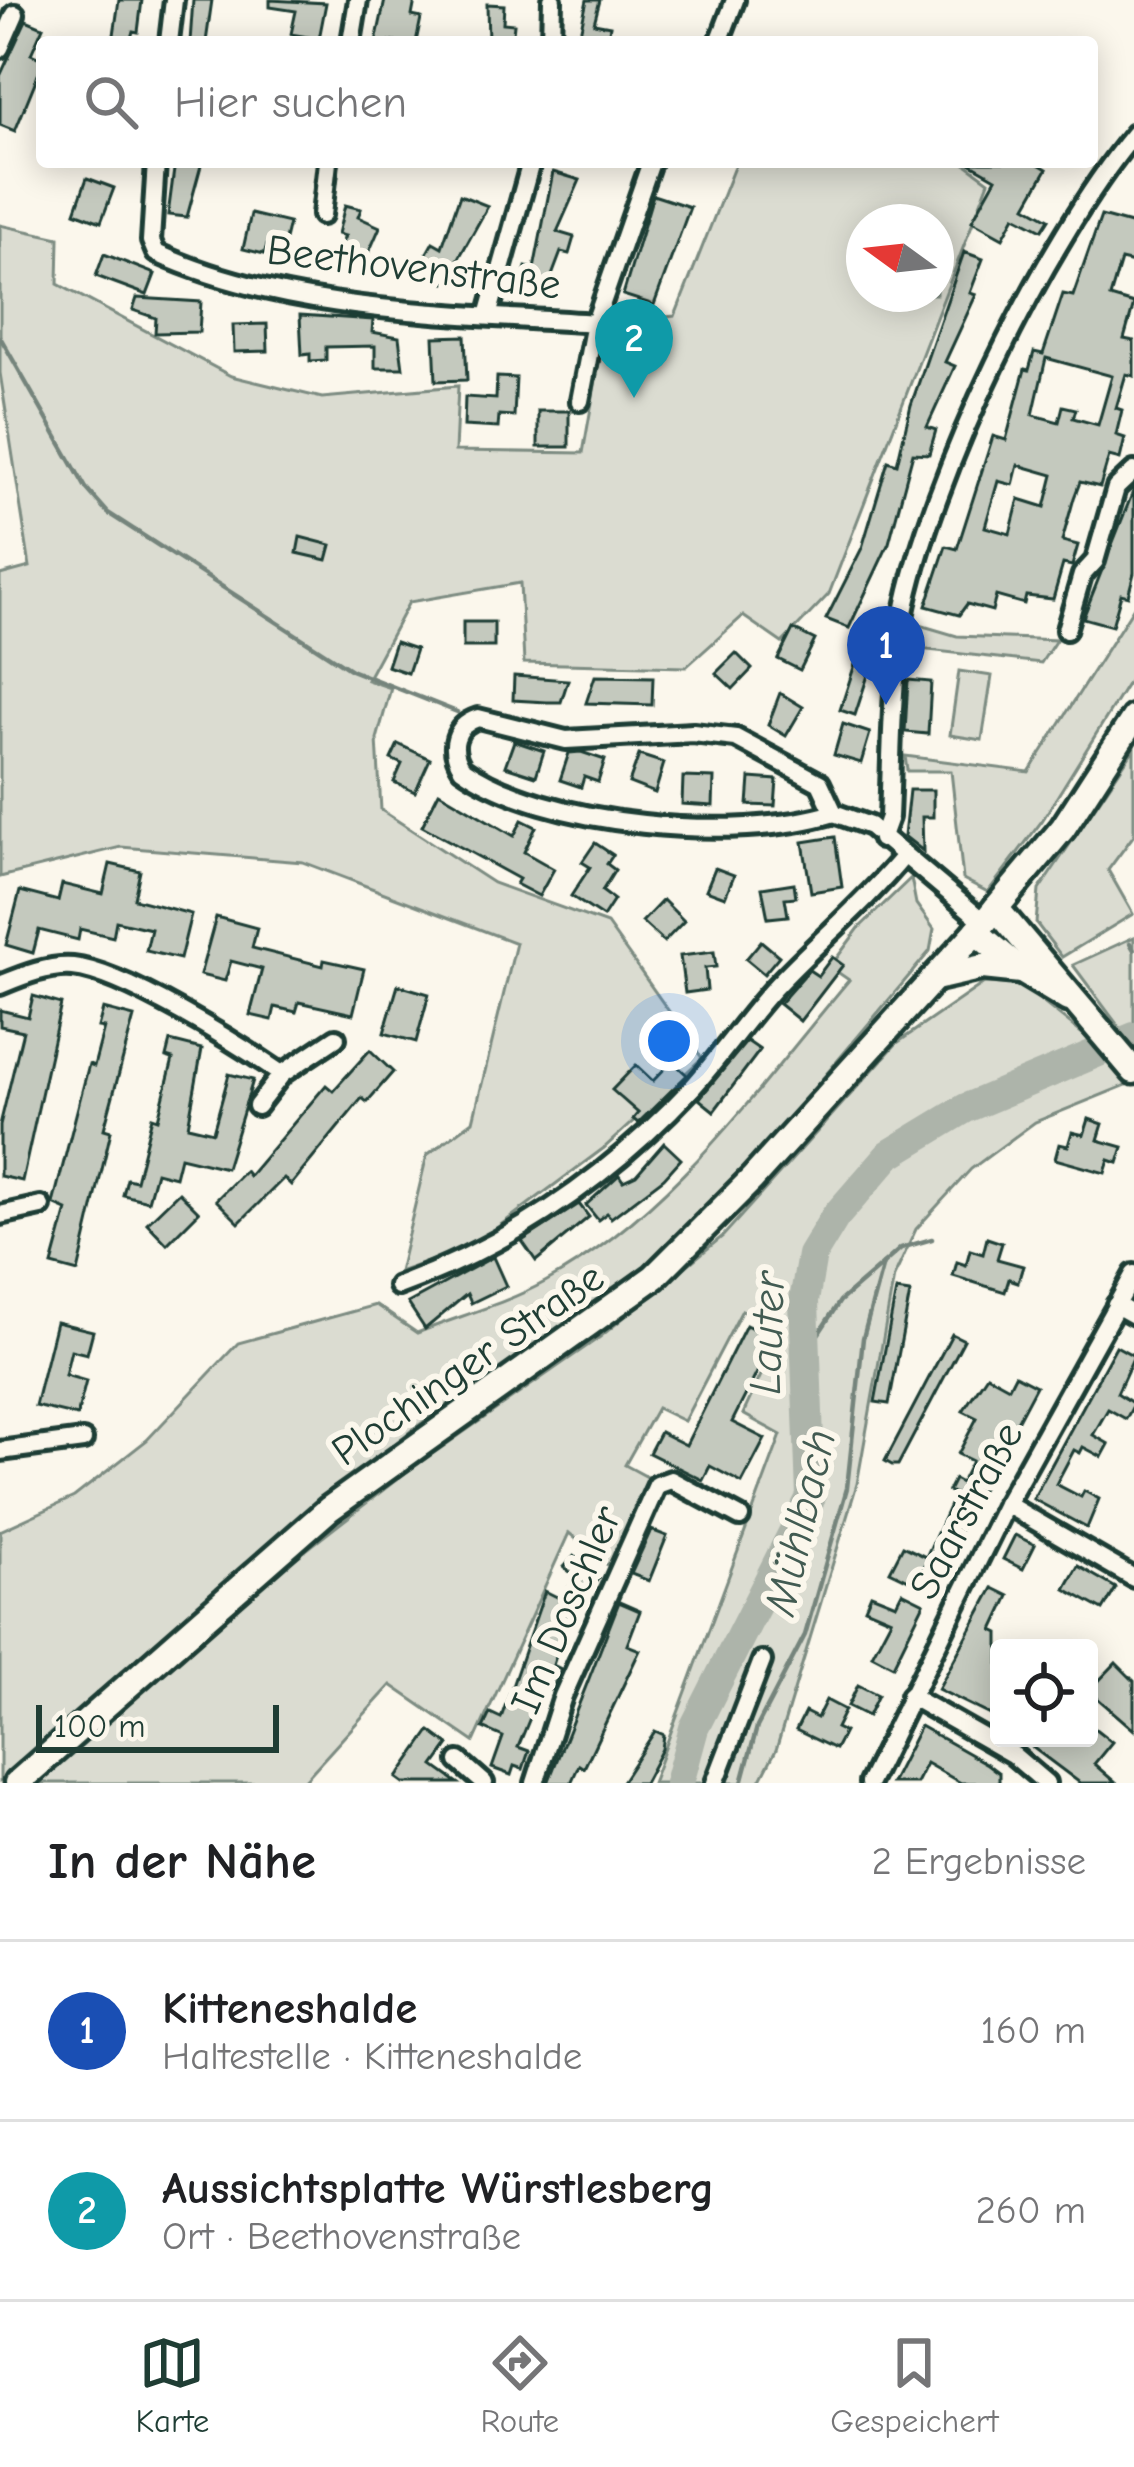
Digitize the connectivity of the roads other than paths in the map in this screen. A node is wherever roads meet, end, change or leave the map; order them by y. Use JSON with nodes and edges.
{"nodes":[{"id":1,"x":174,"y":0,"type":"edge"},
{"id":2,"x":358,"y":0,"type":"edge"},
{"id":3,"x":552,"y":0,"type":"edge"},
{"id":4,"x":735,"y":0,"type":"edge"},
{"id":5,"x":15,"y":14,"type":"dead end"},
{"id":6,"x":170,"y":36,"type":"edge"},
{"id":7,"x":351,"y":36,"type":"edge"},
{"id":8,"x":551,"y":36,"type":"edge"},
{"id":9,"x":720,"y":36,"type":"edge"},
{"id":10,"x":0,"y":48,"type":"edge"},
{"id":11,"x":1134,"y":134,"type":"edge"},
{"id":12,"x":155,"y":168,"type":"edge"},
{"id":13,"x":327,"y":168,"type":"edge"},
{"id":14,"x":529,"y":168,"type":"edge"},
{"id":15,"x":649,"y":168,"type":"edge"},
{"id":16,"x":322,"y":215,"type":"dead end"},
{"id":17,"x":488,"y":316,"type":"junction"},
{"id":18,"x":595,"y":323,"type":"junction"},
{"id":19,"x":580,"y":400,"type":"dead end"},
{"id":20,"x":1134,"y":471,"type":"edge"},
{"id":21,"x":1066,"y":630,"type":"dead end"},
{"id":22,"x":1134,"y":718,"type":"edge"},
{"id":23,"x":834,"y":813,"type":"junction"},
{"id":24,"x":881,"y":839,"type":"junction"},
{"id":25,"x":903,"y":857,"type":"junction"},
{"id":26,"x":985,"y":921,"type":"junction"},
{"id":27,"x":1023,"y":972,"type":"junction"},
{"id":28,"x":935,"y":978,"type":"junction"},
{"id":29,"x":0,"y":985,"type":"edge"},
{"id":30,"x":1070,"y":1000,"type":"junction"},
{"id":31,"x":335,"y":1038,"type":"dead end"},
{"id":32,"x":1134,"y":1071,"type":"edge"},
{"id":33,"x":282,"y":1074,"type":"junction"},
{"id":34,"x":257,"y":1106,"type":"dead end"},
{"id":35,"x":41,"y":1206,"type":"dead end"},
{"id":36,"x":0,"y":1215,"type":"edge"},
{"id":37,"x":1134,"y":1274,"type":"edge"},
{"id":38,"x":398,"y":1286,"type":"dead end"},
{"id":39,"x":1116,"y":1305,"type":"junction"},
{"id":40,"x":1134,"y":1315,"type":"edge"},
{"id":41,"x":83,"y":1440,"type":"dead end"},
{"id":42,"x":0,"y":1450,"type":"edge"},
{"id":43,"x":1006,"y":1504,"type":"junction"},
{"id":44,"x":740,"y":1516,"type":"dead end"},
{"id":45,"x":1134,"y":1579,"type":"edge"},
{"id":46,"x":762,"y":1661,"type":"dead end"},
{"id":47,"x":910,"y":1696,"type":"junction"},
{"id":48,"x":459,"y":1761,"type":"dead end"},
{"id":49,"x":17,"y":1783,"type":"edge"},
{"id":50,"x":484,"y":1783,"type":"edge"},
{"id":51,"x":535,"y":1783,"type":"edge"},
{"id":52,"x":715,"y":1783,"type":"edge"},
{"id":53,"x":869,"y":1783,"type":"edge"},
{"id":54,"x":1046,"y":1783,"type":"edge"}],
"edges":[{"from":1,"to":6,"type":"street"},
{"from":2,"to":7,"type":"street"},
{"from":3,"to":8,"type":"street"},
{"from":4,"to":9,"type":"street"},
{"from":5,"to":10,"type":"street"},
{"from":11,"to":24,"type":"street"},
{"from":12,"to":17,"type":"street","name":"Beethovenstraße"},
{"from":13,"to":16,"type":"street"},
{"from":14,"to":17,"type":"street"},
{"from":15,"to":18,"type":"street","name":"Beethovenstraße"},
{"from":17,"to":18,"type":"street","name":"Beethovenstraße"},
{"from":18,"to":19,"type":"street","name":"Beethovenstraße"},
{"from":20,"to":21,"type":"street"},
{"from":22,"to":26,"type":"main road","name":"Plochinger Straße"},
{"from":23,"to":23,"type":"street"},
{"from":23,"to":24,"type":"street"},
{"from":24,"to":25,"type":"street"},
{"from":25,"to":26,"type":"street"},
{"from":25,"to":38,"type":"street"},
{"from":26,"to":27,"type":"main road"},
{"from":26,"to":28,"type":"main road","name":"Plochinger Straße"},
{"from":26,"to":30,"type":"main road"},
{"from":27,"to":28,"type":"main road"},
{"from":27,"to":30,"type":"main road"},
{"from":28,"to":49,"type":"main road","name":"Plochinger Straße"},
{"from":29,"to":33,"type":"street"},
{"from":30,"to":32,"type":"main road"},
{"from":31,"to":33,"type":"street"},
{"from":33,"to":34,"type":"street"},
{"from":35,"to":36,"type":"street"},
{"from":37,"to":39,"type":"street","name":"Saarstraße"},
{"from":39,"to":40,"type":"street"},
{"from":39,"to":43,"type":"street","name":"Saarstraße"},
{"from":41,"to":42,"type":"street"},
{"from":43,"to":45,"type":"street"},
{"from":43,"to":47,"type":"street","name":"Saarstraße"},
{"from":44,"to":51,"type":"street","name":"Im Doschler"},
{"from":46,"to":52,"type":"street"},
{"from":47,"to":53,"type":"street","name":"Saarstraße"},
{"from":47,"to":54,"type":"street"},
{"from":48,"to":50,"type":"street"}]}
